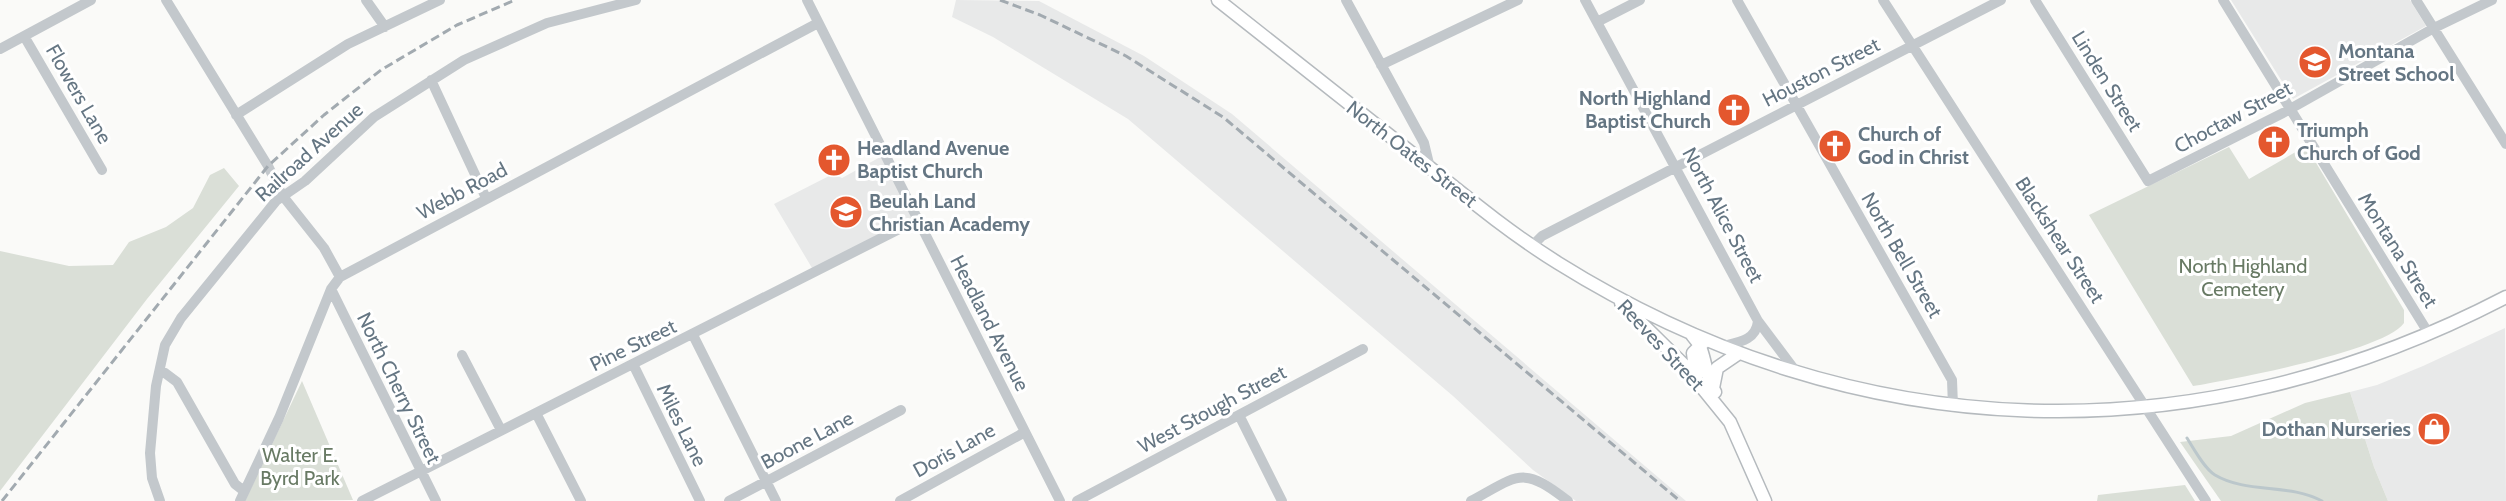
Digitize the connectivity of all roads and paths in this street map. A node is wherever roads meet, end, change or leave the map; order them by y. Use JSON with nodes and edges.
{"nodes":[{"id":1,"x":91,"y":0,"type":"edge"},
{"id":2,"x":166,"y":0,"type":"edge"},
{"id":3,"x":366,"y":0,"type":"edge"},
{"id":4,"x":440,"y":0,"type":"edge"},
{"id":5,"x":636,"y":0,"type":"edge"},
{"id":6,"x":807,"y":0,"type":"edge"},
{"id":7,"x":1218,"y":0,"type":"edge"},
{"id":8,"x":1346,"y":0,"type":"edge"},
{"id":9,"x":1518,"y":0,"type":"edge"},
{"id":10,"x":1585,"y":0,"type":"edge"},
{"id":11,"x":1640,"y":0,"type":"edge"},
{"id":12,"x":1737,"y":0,"type":"edge"},
{"id":13,"x":1883,"y":0,"type":"edge"},
{"id":14,"x":2001,"y":0,"type":"edge"},
{"id":15,"x":2035,"y":0,"type":"edge"},
{"id":16,"x":2223,"y":0,"type":"edge"},
{"id":17,"x":2416,"y":0,"type":"edge"},
{"id":18,"x":2492,"y":0,"type":"edge"},
{"id":19,"x":1597,"y":22,"type":"junction"},
{"id":20,"x":818,"y":23,"type":"junction"},
{"id":21,"x":385,"y":27,"type":"junction"},
{"id":22,"x":2434,"y":28,"type":"junction"},
{"id":23,"x":24,"y":36,"type":"junction"},
{"id":24,"x":1912,"y":45,"type":"junction"},
{"id":25,"x":0,"y":49,"type":"edge"},
{"id":26,"x":1381,"y":65,"type":"junction"},
{"id":27,"x":431,"y":80,"type":"junction"},
{"id":28,"x":1795,"y":106,"type":"junction"},
{"id":29,"x":2290,"y":108,"type":"junction"},
{"id":30,"x":236,"y":115,"type":"junction"},
{"id":31,"x":2506,"y":144,"type":"edge"},
{"id":32,"x":1676,"y":167,"type":"junction"},
{"id":33,"x":1430,"y":168,"type":"junction"},
{"id":34,"x":102,"y":170,"type":"dead end"},
{"id":35,"x":2148,"y":181,"type":"joint"},
{"id":36,"x":282,"y":195,"type":"junction"},
{"id":37,"x":486,"y":198,"type":"junction"},
{"id":38,"x":919,"y":219,"type":"junction"},
{"id":39,"x":1532,"y":246,"type":"junction"},
{"id":40,"x":340,"y":277,"type":"junction"},
{"id":41,"x":331,"y":289,"type":"junction"},
{"id":42,"x":1614,"y":295,"type":"junction"},
{"id":43,"x":2506,"y":297,"type":"edge"},
{"id":44,"x":1758,"y":321,"type":"junction"},
{"id":45,"x":2429,"y":334,"type":"junction"},
{"id":46,"x":693,"y":335,"type":"junction"},
{"id":47,"x":1711,"y":344,"type":"junction"},
{"id":48,"x":1363,"y":349,"type":"dead end"},
{"id":49,"x":1738,"y":353,"type":"junction"},
{"id":50,"x":462,"y":355,"type":"dead end"},
{"id":51,"x":633,"y":364,"type":"junction"},
{"id":52,"x":159,"y":372,"type":"junction"},
{"id":53,"x":1797,"y":373,"type":"junction"},
{"id":54,"x":1697,"y":379,"type":"junction"},
{"id":55,"x":1713,"y":389,"type":"junction"},
{"id":56,"x":1953,"y":406,"type":"junction"},
{"id":57,"x":2148,"y":408,"type":"junction"},
{"id":58,"x":901,"y":410,"type":"dead end"},
{"id":59,"x":536,"y":413,"type":"junction"},
{"id":60,"x":1239,"y":415,"type":"junction"},
{"id":61,"x":1730,"y":422,"type":"junction"},
{"id":62,"x":501,"y":430,"type":"junction"},
{"id":63,"x":1025,"y":432,"type":"junction"},
{"id":64,"x":419,"y":471,"type":"junction"},
{"id":65,"x":766,"y":482,"type":"junction"},
{"id":66,"x":242,"y":496,"type":"edge"},
{"id":67,"x":160,"y":501,"type":"edge"},
{"id":68,"x":362,"y":501,"type":"edge"},
{"id":69,"x":436,"y":501,"type":"edge"},
{"id":70,"x":581,"y":501,"type":"edge"},
{"id":71,"x":700,"y":501,"type":"edge"},
{"id":72,"x":729,"y":501,"type":"edge"},
{"id":73,"x":776,"y":501,"type":"edge"},
{"id":74,"x":900,"y":501,"type":"edge"},
{"id":75,"x":1060,"y":501,"type":"edge"},
{"id":76,"x":1077,"y":501,"type":"edge"},
{"id":77,"x":1282,"y":501,"type":"edge"},
{"id":78,"x":1471,"y":501,"type":"edge"},
{"id":79,"x":1568,"y":501,"type":"edge"},
{"id":80,"x":1765,"y":501,"type":"edge"},
{"id":81,"x":2206,"y":501,"type":"edge"}],
"edges":[{"from":1,"to":23,"type":"street"},
{"from":2,"to":30,"type":"street"},
{"from":3,"to":21,"type":"street"},
{"from":4,"to":21,"type":"street"},
{"from":5,"to":27,"type":"street","name":"Railroad Avenue"},
{"from":6,"to":20,"type":"street","name":"Headland Avenue"},
{"from":7,"to":33,"type":"main road","name":"North Oates Street"},
{"from":8,"to":26,"type":"street"},
{"from":9,"to":26,"type":"street"},
{"from":10,"to":19,"type":"street","name":"North Alice Street"},
{"from":11,"to":19,"type":"street"},
{"from":12,"to":28,"type":"street","name":"North Bell Street"},
{"from":13,"to":24,"type":"street","name":"Blackshear Street"},
{"from":14,"to":24,"type":"street","name":"Houston Street"},
{"from":15,"to":35,"type":"street","name":"Linden Street"},
{"from":16,"to":29,"type":"street","name":"Montana Street"},
{"from":17,"to":22,"type":"street"},
{"from":18,"to":22,"type":"street","name":"Choctaw Street"},
{"from":19,"to":32,"type":"street","name":"North Alice Street"},
{"from":20,"to":37,"type":"street","name":"Webb Road"},
{"from":20,"to":38,"type":"street","name":"Headland Avenue"},
{"from":21,"to":30,"type":"street"},
{"from":22,"to":29,"type":"street","name":"Choctaw Street"},
{"from":22,"to":31,"type":"street"},
{"from":23,"to":25,"type":"street"},
{"from":23,"to":34,"type":"street","name":"Flowers Lane"},
{"from":24,"to":28,"type":"street","name":"Houston Street"},
{"from":24,"to":57,"type":"street","name":"Blackshear Street"},
{"from":26,"to":33,"type":"street"},
{"from":27,"to":36,"type":"street","name":"Railroad Avenue"},
{"from":27,"to":37,"type":"street"},
{"from":28,"to":32,"type":"street","name":"Houston Street"},
{"from":28,"to":56,"type":"street","name":"North Bell Street"},
{"from":29,"to":35,"type":"street","name":"Choctaw Street"},
{"from":29,"to":45,"type":"street","name":"Montana Street"},
{"from":30,"to":36,"type":"street"},
{"from":32,"to":39,"type":"street","name":"Houston Street"},
{"from":32,"to":44,"type":"street","name":"North Alice Street"},
{"from":33,"to":39,"type":"main road","name":"North Oates Street"},
{"from":36,"to":40,"type":"street"},
{"from":36,"to":52,"type":"street","name":"Railroad Avenue"},
{"from":37,"to":40,"type":"street","name":"Webb Road"},
{"from":38,"to":46,"type":"street","name":"Pine Street"},
{"from":38,"to":63,"type":"street","name":"Headland Avenue"},
{"from":39,"to":42,"type":"main road","name":"North Oates Street"},
{"from":40,"to":41,"type":"street","name":"Webb Road"},
{"from":41,"to":64,"type":"street","name":"North Cherry Street"},
{"from":41,"to":66,"type":"street","name":"Webb Road"},
{"from":42,"to":47,"type":"main road"},
{"from":42,"to":54,"type":"main road","name":"Reeves Street"},
{"from":43,"to":45,"type":"main road"},
{"from":44,"to":47,"type":"street"},
{"from":44,"to":53,"type":"street","name":"North Alice Street"},
{"from":45,"to":57,"type":"main road"},
{"from":46,"to":51,"type":"street","name":"Pine Street"},
{"from":46,"to":65,"type":"street"},
{"from":47,"to":49,"type":"main road"},
{"from":47,"to":54,"type":"main road"},
{"from":47,"to":55,"type":"main road","name":"Reeves Street"},
{"from":48,"to":60,"type":"street","name":"West Stough Street"},
{"from":49,"to":53,"type":"main road"},
{"from":49,"to":55,"type":"main road"},
{"from":50,"to":62,"type":"street"},
{"from":51,"to":59,"type":"street","name":"Pine Street"},
{"from":51,"to":71,"type":"street","name":"Miles Lane"},
{"from":52,"to":66,"type":"street"},
{"from":52,"to":67,"type":"street","name":"Railroad Avenue"},
{"from":53,"to":56,"type":"main road"},
{"from":54,"to":61,"type":"main road","name":"Reeves Street"},
{"from":55,"to":61,"type":"main road","name":"Reeves Street"},
{"from":56,"to":57,"type":"main road"},
{"from":57,"to":81,"type":"street","name":"Blackshear Street"},
{"from":58,"to":65,"type":"street","name":"Boone Lane"},
{"from":59,"to":62,"type":"street","name":"Pine Street"},
{"from":59,"to":70,"type":"street"},
{"from":60,"to":76,"type":"street","name":"West Stough Street"},
{"from":60,"to":77,"type":"street"},
{"from":61,"to":80,"type":"main road","name":"Reeves Street"},
{"from":62,"to":64,"type":"street","name":"Pine Street"},
{"from":63,"to":74,"type":"street","name":"Doris Lane"},
{"from":63,"to":75,"type":"street","name":"Headland Avenue"},
{"from":64,"to":68,"type":"street","name":"Pine Street"},
{"from":64,"to":69,"type":"street","name":"North Cherry Street"},
{"from":65,"to":72,"type":"street","name":"Boone Lane"},
{"from":65,"to":73,"type":"street"},
{"from":78,"to":79,"type":"street"}]}
